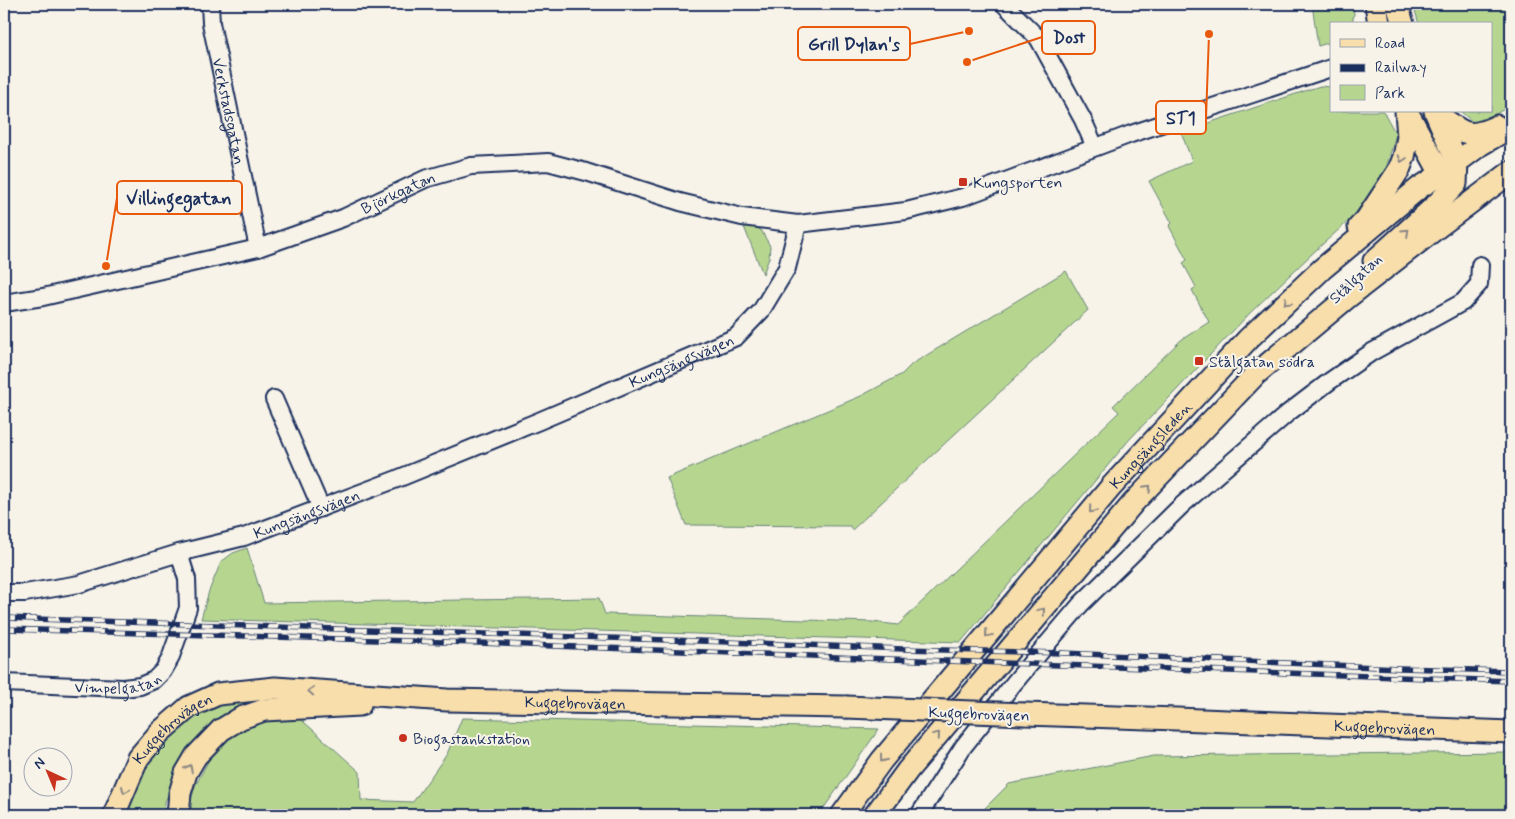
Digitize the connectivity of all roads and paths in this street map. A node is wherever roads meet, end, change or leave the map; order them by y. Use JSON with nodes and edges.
{"nodes":[{"id":1,"x":210,"y":4,"type":"edge"},
{"id":2,"x":1004,"y":4,"type":"edge"},
{"id":3,"x":1376,"y":4,"type":"edge"},
{"id":4,"x":1397,"y":4,"type":"edge"},
{"id":5,"x":1379,"y":22,"type":"edge"},
{"id":6,"x":1402,"y":22,"type":"edge"},
{"id":7,"x":1330,"y":68,"type":"edge"},
{"id":8,"x":1407,"y":112,"type":"edge"},
{"id":9,"x":1408,"y":112,"type":"edge"},
{"id":10,"x":1436,"y":112,"type":"edge"},
{"id":11,"x":1511,"y":120,"type":"edge"},
{"id":12,"x":1511,"y":127,"type":"edge"},
{"id":13,"x":1095,"y":147,"type":"junction"},
{"id":14,"x":1511,"y":172,"type":"edge"},
{"id":15,"x":1452,"y":173,"type":"junction"},
{"id":16,"x":1485,"y":191,"type":"junction"},
{"id":17,"x":798,"y":224,"type":"junction"},
{"id":18,"x":258,"y":248,"type":"junction"},
{"id":19,"x":1480,"y":265,"type":"dead end"},
{"id":20,"x":1322,"y":268,"type":"junction"},
{"id":21,"x":4,"y":303,"type":"edge"},
{"id":22,"x":1256,"y":374,"type":"junction"},
{"id":23,"x":274,"y":399,"type":"dead end"},
{"id":24,"x":321,"y":508,"type":"junction"},
{"id":25,"x":179,"y":553,"type":"junction"},
{"id":26,"x":4,"y":593,"type":"edge"},
{"id":27,"x":4,"y":683,"type":"edge"},
{"id":28,"x":447,"y":700,"type":"junction"},
{"id":29,"x":1511,"y":732,"type":"edge"},
{"id":30,"x":114,"y":815,"type":"edge"},
{"id":31,"x":178,"y":815,"type":"edge"},
{"id":32,"x":842,"y":815,"type":"edge"},
{"id":33,"x":875,"y":815,"type":"edge"},
{"id":34,"x":919,"y":815,"type":"edge"}],
"edges":[{"from":1,"to":18,"type":"street","name":"Verkstadsgatan"},
{"from":2,"to":13,"type":"street"},
{"from":3,"to":5,"type":"main road"},
{"from":4,"to":6,"type":"main road"},
{"from":7,"to":13,"type":"street"},
{"from":8,"to":20,"type":"main road","name":"Stålgatan","one_way":true},
{"from":9,"to":15,"type":"main road","name":"Stålgatan"},
{"from":10,"to":11,"type":"main road"},
{"from":10,"to":15,"type":"main road"},
{"from":12,"to":15,"type":"main road","name":"Kungsängsleden"},
{"from":13,"to":17,"type":"street"},
{"from":14,"to":16,"type":"main road","name":"Kungsängsleden"},
{"from":15,"to":16,"type":"main road"},
{"from":15,"to":20,"type":"main road","name":"Kungsängsleden"},
{"from":22,"to":15,"type":"main road","name":"Stålgatan","one_way":true},
{"from":16,"to":22,"type":"main road","name":"Kungsängsleden"},
{"from":17,"to":18,"type":"street","name":"Björkgatan"},
{"from":17,"to":24,"type":"street","name":"Kungsängsvägen"},
{"from":18,"to":21,"type":"street","name":"Björkgatan"},
{"from":19,"to":34,"type":"street"},
{"from":20,"to":32,"type":"main road","name":"Kungsängsleden","one_way":true},
{"from":33,"to":22,"type":"main road","name":"Kungsängsleden","one_way":true},
{"from":23,"to":24,"type":"street"},
{"from":24,"to":25,"type":"street","name":"Kungsängsvägen"},
{"from":25,"to":26,"type":"street","name":"Kungsängsvägen"},
{"from":25,"to":27,"type":"street","name":"Vimpelgatan"},
{"from":28,"to":29,"type":"main road","name":"Kuggebrovägen","bridge":true},
{"from":28,"to":30,"type":"main road","name":"Kuggebrovägen","one_way":true},
{"from":31,"to":28,"type":"main road","name":"Kuggebrovägen","one_way":true}]}
